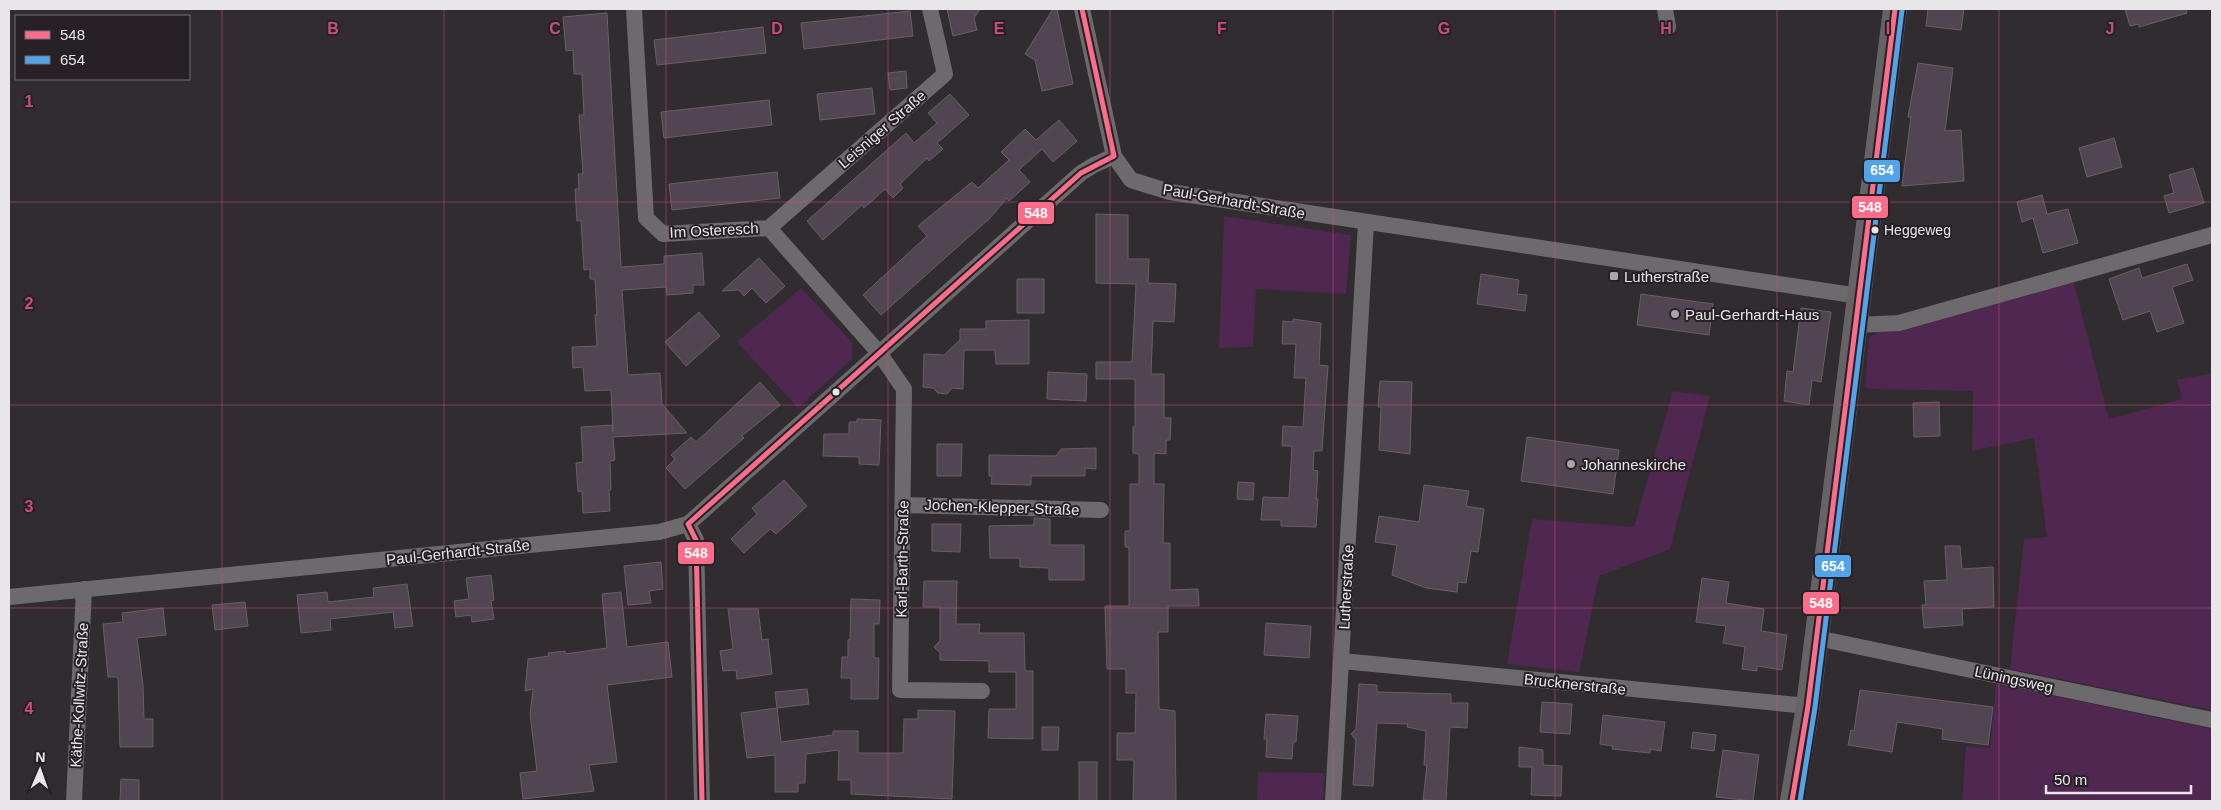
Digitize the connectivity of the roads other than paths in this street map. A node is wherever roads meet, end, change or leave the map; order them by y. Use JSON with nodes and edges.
{"nodes":[{"id":1,"x":634,"y":9,"type":"edge"},
{"id":2,"x":930,"y":9,"type":"edge"},
{"id":3,"x":1082,"y":9,"type":"edge"},
{"id":4,"x":1665,"y":9,"type":"edge"},
{"id":5,"x":1895,"y":9,"type":"edge"},
{"id":6,"x":1668,"y":26,"type":"dead end"},
{"id":7,"x":1114,"y":156,"type":"junction"},
{"id":8,"x":1366,"y":222,"type":"junction"},
{"id":9,"x":769,"y":228,"type":"junction"},
{"id":10,"x":2212,"y":235,"type":"edge"},
{"id":11,"x":1859,"y":296,"type":"junction"},
{"id":12,"x":1856,"y":325,"type":"junction"},
{"id":13,"x":880,"y":354,"type":"junction"},
{"id":14,"x":903,"y":505,"type":"junction"},
{"id":15,"x":1101,"y":510,"type":"dead end"},
{"id":16,"x":688,"y":524,"type":"junction"},
{"id":17,"x":84,"y":589,"type":"junction"},
{"id":18,"x":9,"y":597,"type":"edge"},
{"id":19,"x":1816,"y":638,"type":"junction"},
{"id":20,"x":1342,"y":661,"type":"junction"},
{"id":21,"x":982,"y":692,"type":"dead end"},
{"id":22,"x":1808,"y":706,"type":"junction"},
{"id":23,"x":2212,"y":720,"type":"edge"},
{"id":24,"x":74,"y":801,"type":"edge"},
{"id":25,"x":702,"y":801,"type":"edge"},
{"id":26,"x":1333,"y":801,"type":"edge"},
{"id":27,"x":1792,"y":801,"type":"edge"}],
"edges":[{"from":1,"to":9,"type":"street","name":"Im Osteresch"},
{"from":2,"to":9,"type":"street","name":"Leisniger Straße"},
{"from":3,"to":7,"type":"street"},
{"from":4,"to":6,"type":"street"},
{"from":5,"to":11,"type":"main road"},
{"from":7,"to":8,"type":"street","name":"Paul-Gerhardt-Straße"},
{"from":7,"to":13,"type":"street","name":"Paul-Gerhardt-Straße"},
{"from":8,"to":11,"type":"street","name":"Paul-Gerhardt-Straße"},
{"from":8,"to":20,"type":"street","name":"Lutherstraße"},
{"from":9,"to":13,"type":"street","name":"Im Osteresch"},
{"from":10,"to":12,"type":"street"},
{"from":11,"to":12,"type":"main road"},
{"from":12,"to":19,"type":"main road"},
{"from":13,"to":14,"type":"street","name":"Karl-Barth-Straße"},
{"from":13,"to":16,"type":"street","name":"Paul-Gerhardt-Straße"},
{"from":14,"to":15,"type":"street","name":"Jochen-Klepper-Straße"},
{"from":14,"to":21,"type":"street","name":"Karl-Barth-Straße"},
{"from":16,"to":17,"type":"street","name":"Paul-Gerhardt-Straße"},
{"from":16,"to":25,"type":"street"},
{"from":17,"to":18,"type":"street","name":"Paul-Gerhardt-Straße"},
{"from":17,"to":24,"type":"street","name":"Käthe-Kollwitz-Straße"},
{"from":19,"to":22,"type":"main road"},
{"from":19,"to":23,"type":"street","name":"Lüningsweg"},
{"from":20,"to":22,"type":"street","name":"Brucknerstraße"},
{"from":20,"to":26,"type":"street","name":"Lutherstraße"},
{"from":22,"to":27,"type":"main road"}]}
